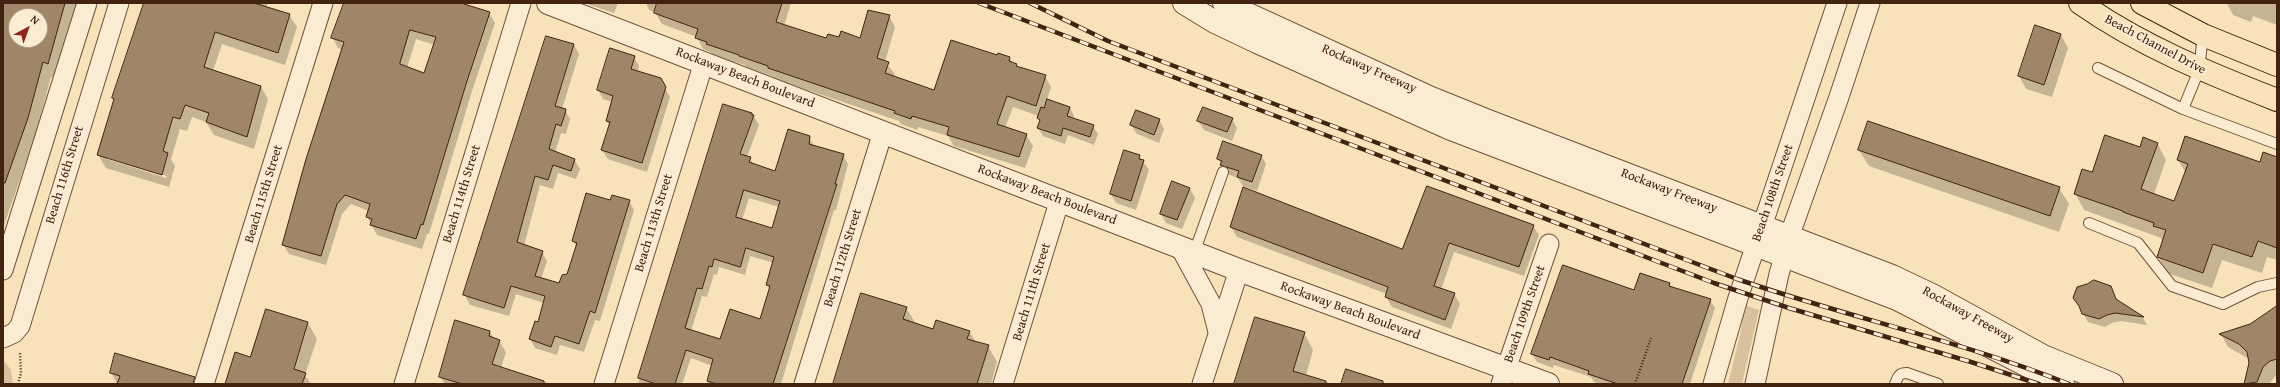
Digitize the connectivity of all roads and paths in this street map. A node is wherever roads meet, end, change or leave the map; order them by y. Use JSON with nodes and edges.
{"nodes":[{"id":1,"x":87,"y":3,"type":"edge"},
{"id":2,"x":118,"y":3,"type":"edge"},
{"id":3,"x":323,"y":3,"type":"edge"},
{"id":4,"x":521,"y":3,"type":"edge"},
{"id":5,"x":548,"y":3,"type":"edge"},
{"id":6,"x":1184,"y":3,"type":"edge"},
{"id":7,"x":1224,"y":3,"type":"edge"},
{"id":8,"x":1837,"y":3,"type":"edge"},
{"id":9,"x":1870,"y":3,"type":"edge"},
{"id":10,"x":2080,"y":3,"type":"edge"},
{"id":11,"x":2142,"y":3,"type":"edge"},
{"id":12,"x":2202,"y":35,"type":"junction"},
{"id":13,"x":704,"y":62,"type":"junction"},
{"id":14,"x":2277,"y":65,"type":"edge"},
{"id":15,"x":2098,"y":68,"type":"dead end"},
{"id":16,"x":2199,"y":70,"type":"junction"},
{"id":17,"x":2277,"y":100,"type":"edge"},
{"id":18,"x":2183,"y":109,"type":"junction"},
{"id":19,"x":883,"y":132,"type":"junction"},
{"id":20,"x":2277,"y":144,"type":"edge"},
{"id":21,"x":1223,"y":172,"type":"dead end"},
{"id":22,"x":1060,"y":199,"type":"junction"},
{"id":23,"x":2089,"y":223,"type":"dead end"},
{"id":24,"x":1762,"y":226,"type":"junction"},
{"id":25,"x":1549,"y":244,"type":"dead end"},
{"id":26,"x":1755,"y":246,"type":"junction"},
{"id":27,"x":1787,"y":246,"type":"junction"},
{"id":28,"x":1187,"y":250,"type":"junction"},
{"id":29,"x":3,"y":270,"type":"edge"},
{"id":30,"x":1240,"y":270,"type":"junction"},
{"id":31,"x":2277,"y":283,"type":"edge"},
{"id":32,"x":1218,"y":332,"type":"junction"},
{"id":33,"x":3,"y":338,"type":"edge"},
{"id":34,"x":1651,"y":338,"type":"dead end"},
{"id":35,"x":20,"y":353,"type":"dead end"},
{"id":36,"x":1504,"y":377,"type":"edge"},
{"id":37,"x":18,"y":384,"type":"edge"},
{"id":38,"x":204,"y":384,"type":"edge"},
{"id":39,"x":404,"y":384,"type":"edge"},
{"id":40,"x":604,"y":384,"type":"edge"},
{"id":41,"x":804,"y":384,"type":"edge"},
{"id":42,"x":1003,"y":384,"type":"edge"},
{"id":43,"x":1202,"y":384,"type":"edge"},
{"id":44,"x":1548,"y":384,"type":"edge"},
{"id":45,"x":1635,"y":384,"type":"edge"},
{"id":46,"x":1713,"y":384,"type":"edge"},
{"id":47,"x":1755,"y":384,"type":"edge"},
{"id":48,"x":1895,"y":384,"type":"edge"},
{"id":49,"x":1938,"y":384,"type":"edge"},
{"id":50,"x":2063,"y":384,"type":"edge"},
{"id":51,"x":2112,"y":384,"type":"edge"}],
"edges":[{"from":1,"to":29,"type":"street"},
{"from":2,"to":33,"type":"street","name":"Beach 116th Street"},
{"from":3,"to":38,"type":"street","name":"Beach 115th Street"},
{"from":4,"to":39,"type":"street","name":"Beach 114th Street"},
{"from":5,"to":13,"type":"street","name":"Rockaway Beach Boulevard"},
{"from":6,"to":26,"type":"street","name":"Rockaway Freeway"},
{"from":7,"to":24,"type":"street","name":"Rockaway Freeway"},
{"from":8,"to":24,"type":"street","name":"Beach 108th Street"},
{"from":9,"to":27,"type":"street"},
{"from":10,"to":16,"type":"main road","name":"Beach Channel Drive"},
{"from":11,"to":12,"type":"main road"},
{"from":12,"to":14,"type":"main road"},
{"from":12,"to":16,"type":"lane"},
{"from":13,"to":19,"type":"street","name":"Rockaway Beach Boulevard"},
{"from":13,"to":40,"type":"street","name":"Beach 113th Street"},
{"from":15,"to":18,"type":"lane"},
{"from":16,"to":17,"type":"main road","name":"Beach Channel Drive"},
{"from":16,"to":18,"type":"lane"},
{"from":18,"to":20,"type":"lane"},
{"from":19,"to":22,"type":"street","name":"Rockaway Beach Boulevard"},
{"from":19,"to":41,"type":"street","name":"Beach 112th Street"},
{"from":21,"to":28,"type":"lane"},
{"from":22,"to":28,"type":"street","name":"Rockaway Beach Boulevard"},
{"from":22,"to":42,"type":"street","name":"Beach 111th Street"},
{"from":23,"to":31,"type":"lane"},
{"from":24,"to":26,"type":"street","name":"Beach 108th Street"},
{"from":24,"to":27,"type":"street","name":"Rockaway Freeway"},
{"from":25,"to":36,"type":"street","name":"Beach 109th Street"},
{"from":26,"to":27,"type":"street","name":"Rockaway Freeway"},
{"from":26,"to":46,"type":"street","name":"Beach 108th Street"},
{"from":27,"to":47,"type":"street"},
{"from":27,"to":50,"type":"street","name":"Rockaway Freeway"},
{"from":27,"to":51,"type":"street","name":"Rockaway Freeway"},
{"from":28,"to":30,"type":"street","name":"Rockaway Beach Boulevard"},
{"from":28,"to":32,"type":"street"},
{"from":30,"to":32,"type":"street"},
{"from":30,"to":36,"type":"street","name":"Rockaway Beach Boulevard"},
{"from":32,"to":43,"type":"street"},
{"from":34,"to":45,"type":"path"},
{"from":35,"to":37,"type":"path"},
{"from":36,"to":44,"type":"street","name":"Rockaway Beach Boulevard"},
{"from":48,"to":49,"type":"lane"}]}
